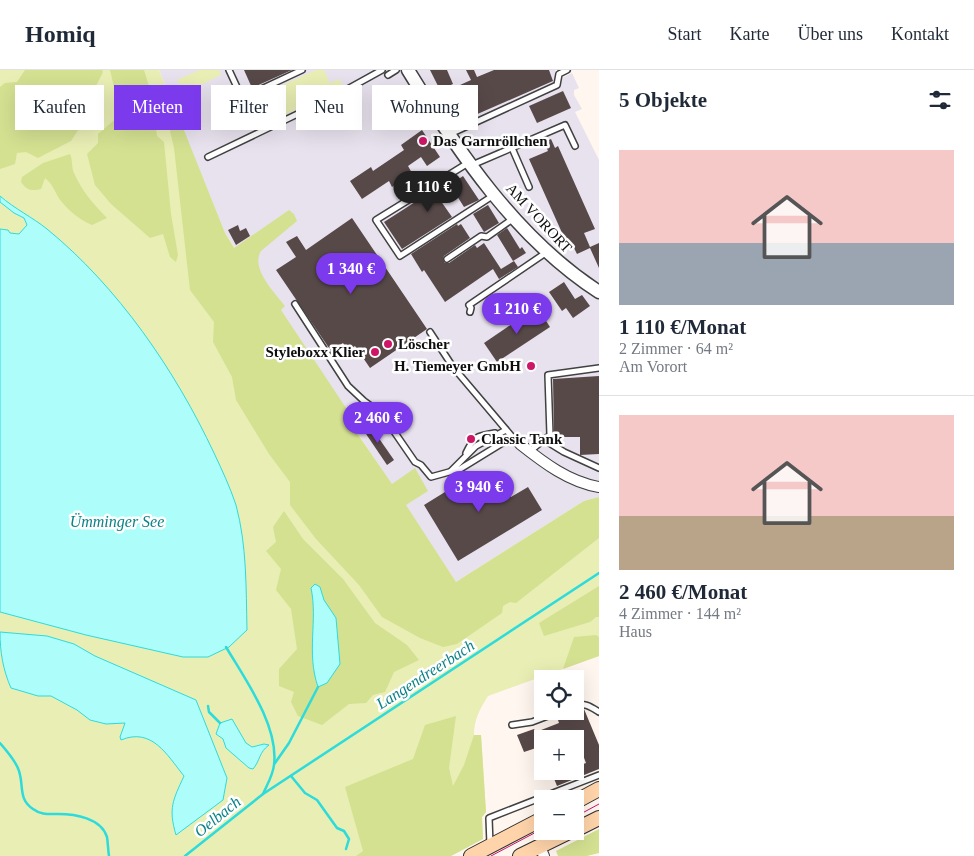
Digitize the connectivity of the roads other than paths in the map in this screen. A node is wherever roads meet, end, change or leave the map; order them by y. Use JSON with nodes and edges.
{"nodes":[{"id":1,"x":230,"y":70,"type":"edge"},
{"id":2,"x":302,"y":70,"type":"edge"},
{"id":3,"x":382,"y":70,"type":"edge"},
{"id":4,"x":396,"y":70,"type":"edge"},
{"id":5,"x":408,"y":70,"type":"edge"},
{"id":6,"x":567,"y":70,"type":"edge"},
{"id":7,"x":388,"y":75,"type":"dead end"},
{"id":8,"x":449,"y":134,"type":"junction"},
{"id":9,"x":575,"y":146,"type":"dead end"},
{"id":10,"x":512,"y":148,"type":"junction"},
{"id":11,"x":208,"y":157,"type":"dead end"},
{"id":12,"x":470,"y":164,"type":"junction"},
{"id":13,"x":529,"y":187,"type":"dead end"},
{"id":14,"x":494,"y":194,"type":"junction"},
{"id":15,"x":514,"y":217,"type":"junction"},
{"id":16,"x":547,"y":251,"type":"junction"},
{"id":17,"x":447,"y":259,"type":"dead end"},
{"id":18,"x":585,"y":284,"type":"junction"},
{"id":19,"x":599,"y":288,"type":"edge"},
{"id":20,"x":599,"y":292,"type":"edge"},
{"id":21,"x":295,"y":304,"type":"dead end"},
{"id":22,"x":470,"y":312,"type":"dead end"},
{"id":23,"x":430,"y":332,"type":"dead end"},
{"id":24,"x":599,"y":368,"type":"edge"},
{"id":25,"x":503,"y":431,"type":"junction"},
{"id":26,"x":543,"y":439,"type":"junction"},
{"id":27,"x":516,"y":440,"type":"junction"},
{"id":28,"x":529,"y":451,"type":"junction"},
{"id":29,"x":599,"y":468,"type":"edge"},
{"id":30,"x":451,"y":471,"type":"junction"},
{"id":31,"x":599,"y":487,"type":"edge"},
{"id":32,"x":584,"y":705,"type":"edge"},
{"id":33,"x":599,"y":712,"type":"edge"},
{"id":34,"x":537,"y":720,"type":"edge"},
{"id":35,"x":512,"y":725,"type":"dead end"},
{"id":36,"x":599,"y":776,"type":"edge"},
{"id":37,"x":599,"y":789,"type":"edge"},
{"id":38,"x":584,"y":797,"type":"edge"},
{"id":39,"x":599,"y":818,"type":"edge"},
{"id":40,"x":534,"y":823,"type":"edge"},
{"id":41,"x":584,"y":826,"type":"edge"},
{"id":42,"x":558,"y":840,"type":"edge"},
{"id":43,"x":490,"y":846,"type":"junction"},
{"id":44,"x":542,"y":851,"type":"edge"},
{"id":45,"x":472,"y":856,"type":"edge"},
{"id":46,"x":520,"y":856,"type":"edge"}],
"edges":[{"from":1,"to":2,"type":"lane"},
{"from":3,"to":11,"type":"lane"},
{"from":4,"to":7,"type":"lane"},
{"from":5,"to":8,"type":"street","name":"AM VORORT"},
{"from":6,"to":8,"type":"lane"},
{"from":8,"to":12,"type":"street","name":"AM VORORT"},
{"from":9,"to":10,"type":"lane"},
{"from":10,"to":12,"type":"lane"},
{"from":10,"to":13,"type":"lane"},
{"from":12,"to":14,"type":"street","name":"AM VORORT"},
{"from":12,"to":14,"type":"lane"},
{"from":14,"to":15,"type":"street","name":"AM VORORT"},
{"from":15,"to":16,"type":"street","name":"AM VORORT"},
{"from":15,"to":17,"type":"lane"},
{"from":16,"to":18,"type":"street","name":"AM VORORT"},
{"from":16,"to":22,"type":"lane"},
{"from":18,"to":19,"type":"street","name":"AM VORORT"},
{"from":18,"to":20,"type":"street","name":"AM VORORT"},
{"from":21,"to":30,"type":"lane"},
{"from":23,"to":25,"type":"lane"},
{"from":24,"to":26,"type":"lane"},
{"from":25,"to":27,"type":"lane"},
{"from":25,"to":30,"type":"lane"},
{"from":26,"to":28,"type":"lane"},
{"from":26,"to":29,"type":"lane"},
{"from":27,"to":28,"type":"street"},
{"from":27,"to":30,"type":"lane"},
{"from":28,"to":31,"type":"street"},
{"from":32,"to":33,"type":"lane"},
{"from":34,"to":35,"type":"lane"},
{"from":36,"to":43,"type":"lane"},
{"from":37,"to":38,"type":"main road"},
{"from":39,"to":41,"type":"main road"},
{"from":40,"to":43,"type":"main road"},
{"from":42,"to":44,"type":"main road"},
{"from":43,"to":45,"type":"main road"},
{"from":44,"to":46,"type":"main road"}]}
